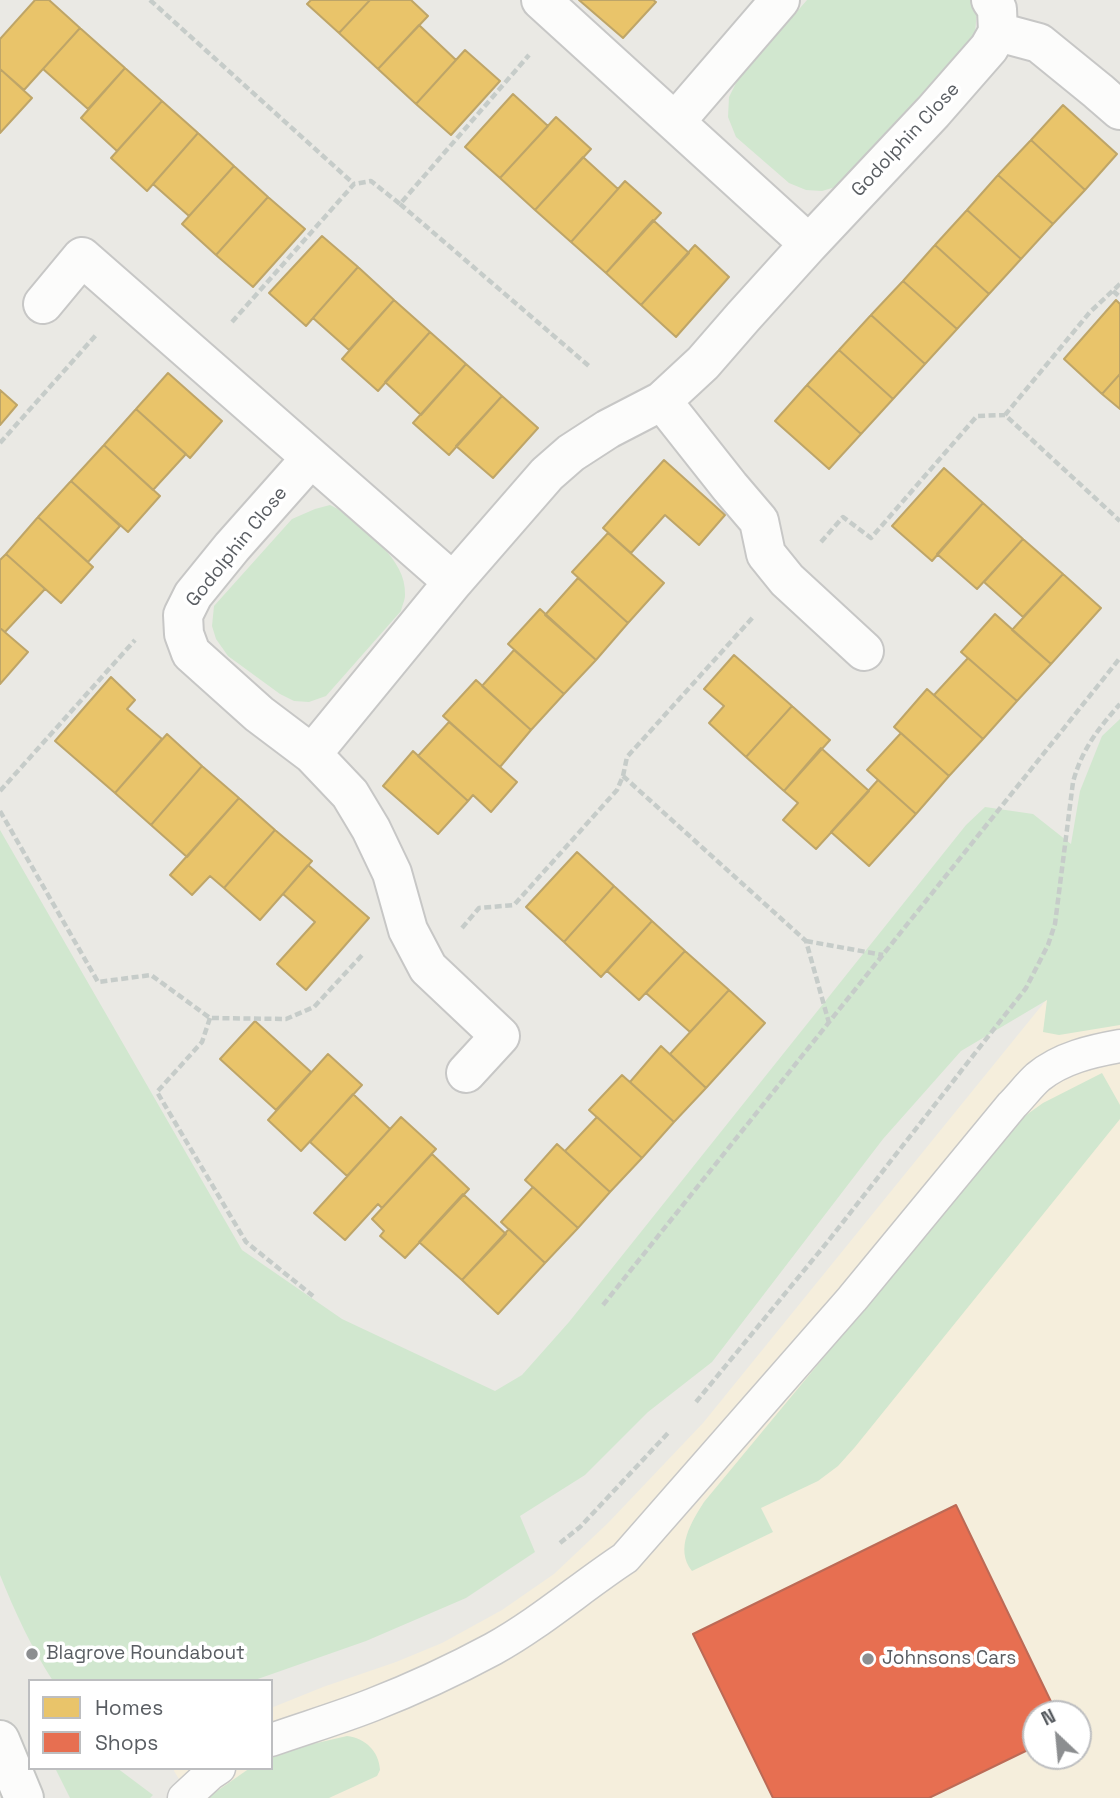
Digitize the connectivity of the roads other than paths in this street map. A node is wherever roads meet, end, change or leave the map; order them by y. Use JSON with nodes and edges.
{"nodes":[{"id":1,"x":780,"y":0,"type":"edge"},
{"id":2,"x":551,"y":9,"type":"edge"},
{"id":3,"x":995,"y":16,"type":"edge"},
{"id":4,"x":1120,"y":110,"type":"edge"},
{"id":5,"x":675,"y":122,"type":"junction"},
{"id":6,"x":809,"y":244,"type":"junction"},
{"id":7,"x":43,"y":304,"type":"dead end"},
{"id":8,"x":662,"y":401,"type":"junction"},
{"id":9,"x":311,"y":458,"type":"junction"},
{"id":10,"x":453,"y":582,"type":"junction"},
{"id":11,"x":864,"y":651,"type":"dead end"},
{"id":12,"x":312,"y":754,"type":"junction"},
{"id":13,"x":1120,"y":1046,"type":"edge"},
{"id":14,"x":466,"y":1073,"type":"dead end"},
{"id":15,"x":0,"y":1740,"type":"edge"},
{"id":16,"x":273,"y":1740,"type":"edge"},
{"id":17,"x":216,"y":1770,"type":"edge"},
{"id":18,"x":24,"y":1798,"type":"edge"},
{"id":19,"x":184,"y":1798,"type":"edge"}],
"edges":[{"from":1,"to":5,"type":"street"},
{"from":2,"to":5,"type":"street"},
{"from":3,"to":4,"type":"street","name":"Godolphin Close"},
{"from":3,"to":6,"type":"street","name":"Godolphin Close"},
{"from":5,"to":6,"type":"street"},
{"from":6,"to":8,"type":"street","name":"Godolphin Close"},
{"from":7,"to":9,"type":"street"},
{"from":8,"to":10,"type":"street","name":"Godolphin Close"},
{"from":8,"to":11,"type":"street"},
{"from":9,"to":10,"type":"street"},
{"from":9,"to":12,"type":"street","name":"Godolphin Close"},
{"from":10,"to":12,"type":"street","name":"Godolphin Close"},
{"from":12,"to":14,"type":"street","name":"Godolphin Close"},
{"from":13,"to":16,"type":"lane"},
{"from":15,"to":18,"type":"street"},
{"from":17,"to":19,"type":"lane"}]}
